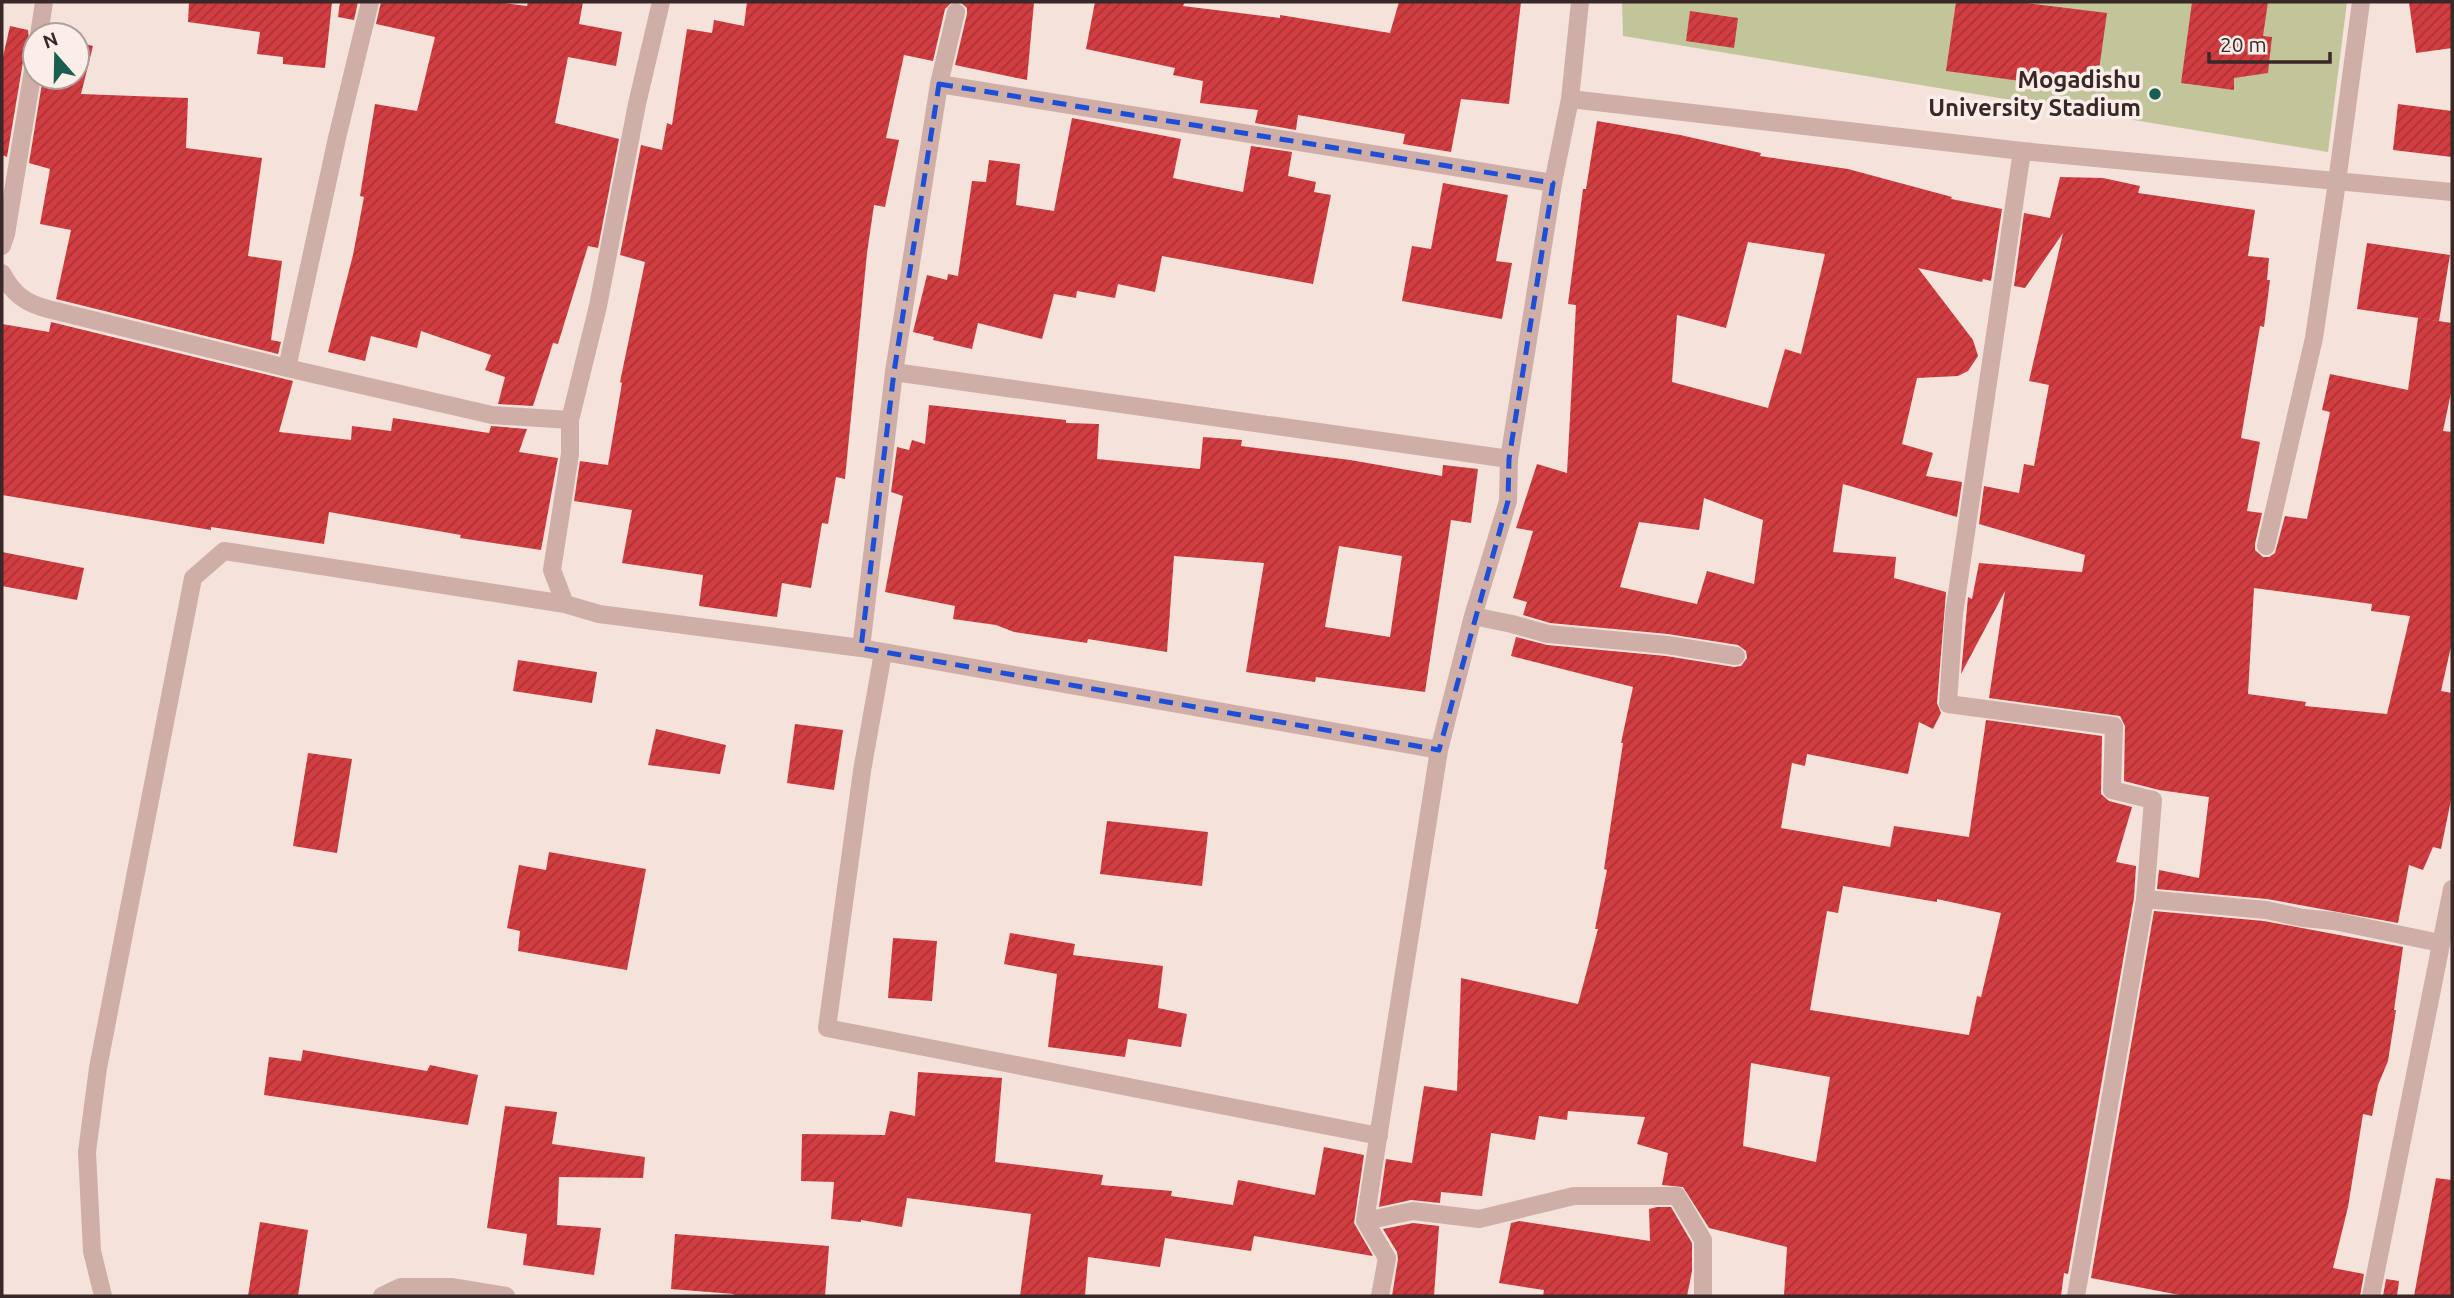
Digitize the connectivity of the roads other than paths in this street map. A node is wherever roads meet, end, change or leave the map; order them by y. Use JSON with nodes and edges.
{"nodes":[{"id":1,"x":44,"y":2,"type":"edge"},
{"id":2,"x":370,"y":2,"type":"edge"},
{"id":3,"x":661,"y":2,"type":"edge"},
{"id":4,"x":1580,"y":2,"type":"edge"},
{"id":5,"x":2361,"y":2,"type":"edge"},
{"id":6,"x":956,"y":12,"type":"dead end"},
{"id":7,"x":41,"y":21,"type":"edge"},
{"id":8,"x":939,"y":85,"type":"junction"},
{"id":9,"x":30,"y":91,"type":"edge"},
{"id":10,"x":1570,"y":99,"type":"junction"},
{"id":11,"x":2022,"y":150,"type":"junction"},
{"id":12,"x":2337,"y":182,"type":"junction"},
{"id":13,"x":1553,"y":183,"type":"junction"},
{"id":14,"x":2452,"y":192,"type":"edge"},
{"id":15,"x":2,"y":246,"type":"edge"},
{"id":16,"x":2,"y":273,"type":"edge"},
{"id":17,"x":287,"y":368,"type":"junction"},
{"id":18,"x":894,"y":372,"type":"junction"},
{"id":19,"x":570,"y":420,"type":"junction"},
{"id":20,"x":1509,"y":459,"type":"junction"},
{"id":21,"x":2266,"y":546,"type":"dead end"},
{"id":22,"x":565,"y":604,"type":"junction"},
{"id":23,"x":1473,"y":616,"type":"junction"},
{"id":24,"x":861,"y":648,"type":"junction"},
{"id":25,"x":883,"y":653,"type":"junction"},
{"id":26,"x":1736,"y":656,"type":"dead end"},
{"id":27,"x":1439,"y":750,"type":"junction"},
{"id":28,"x":2452,"y":889,"type":"edge"},
{"id":29,"x":2145,"y":899,"type":"junction"},
{"id":30,"x":2440,"y":943,"type":"junction"},
{"id":31,"x":1379,"y":1136,"type":"junction"},
{"id":32,"x":1366,"y":1221,"type":"junction"},
{"id":33,"x":103,"y":1296,"type":"edge"},
{"id":34,"x":382,"y":1296,"type":"edge"},
{"id":35,"x":506,"y":1296,"type":"edge"},
{"id":36,"x":1380,"y":1296,"type":"edge"},
{"id":37,"x":1703,"y":1296,"type":"edge"},
{"id":38,"x":2076,"y":1296,"type":"edge"},
{"id":39,"x":2371,"y":1296,"type":"edge"}],
"edges":[{"from":1,"to":7,"type":"street"},
{"from":2,"to":17,"type":"street"},
{"from":3,"to":19,"type":"street"},
{"from":4,"to":10,"type":"street"},
{"from":5,"to":12,"type":"street"},
{"from":6,"to":8,"type":"street"},
{"from":8,"to":13,"type":"street"},
{"from":8,"to":18,"type":"street"},
{"from":9,"to":15,"type":"street"},
{"from":10,"to":11,"type":"street"},
{"from":10,"to":13,"type":"street"},
{"from":11,"to":12,"type":"street"},
{"from":11,"to":29,"type":"street"},
{"from":12,"to":14,"type":"street"},
{"from":12,"to":21,"type":"street"},
{"from":13,"to":20,"type":"street"},
{"from":16,"to":17,"type":"street"},
{"from":17,"to":19,"type":"street"},
{"from":18,"to":20,"type":"street"},
{"from":18,"to":24,"type":"street"},
{"from":19,"to":22,"type":"street"},
{"from":20,"to":23,"type":"street"},
{"from":22,"to":24,"type":"street"},
{"from":22,"to":33,"type":"street"},
{"from":23,"to":26,"type":"street"},
{"from":23,"to":27,"type":"street"},
{"from":24,"to":25,"type":"street"},
{"from":25,"to":27,"type":"street"},
{"from":25,"to":31,"type":"street"},
{"from":27,"to":31,"type":"street"},
{"from":28,"to":30,"type":"street"},
{"from":29,"to":30,"type":"street"},
{"from":29,"to":38,"type":"street"},
{"from":30,"to":39,"type":"street"},
{"from":31,"to":32,"type":"street"},
{"from":32,"to":36,"type":"street"},
{"from":32,"to":37,"type":"street"},
{"from":34,"to":35,"type":"street"}]}
